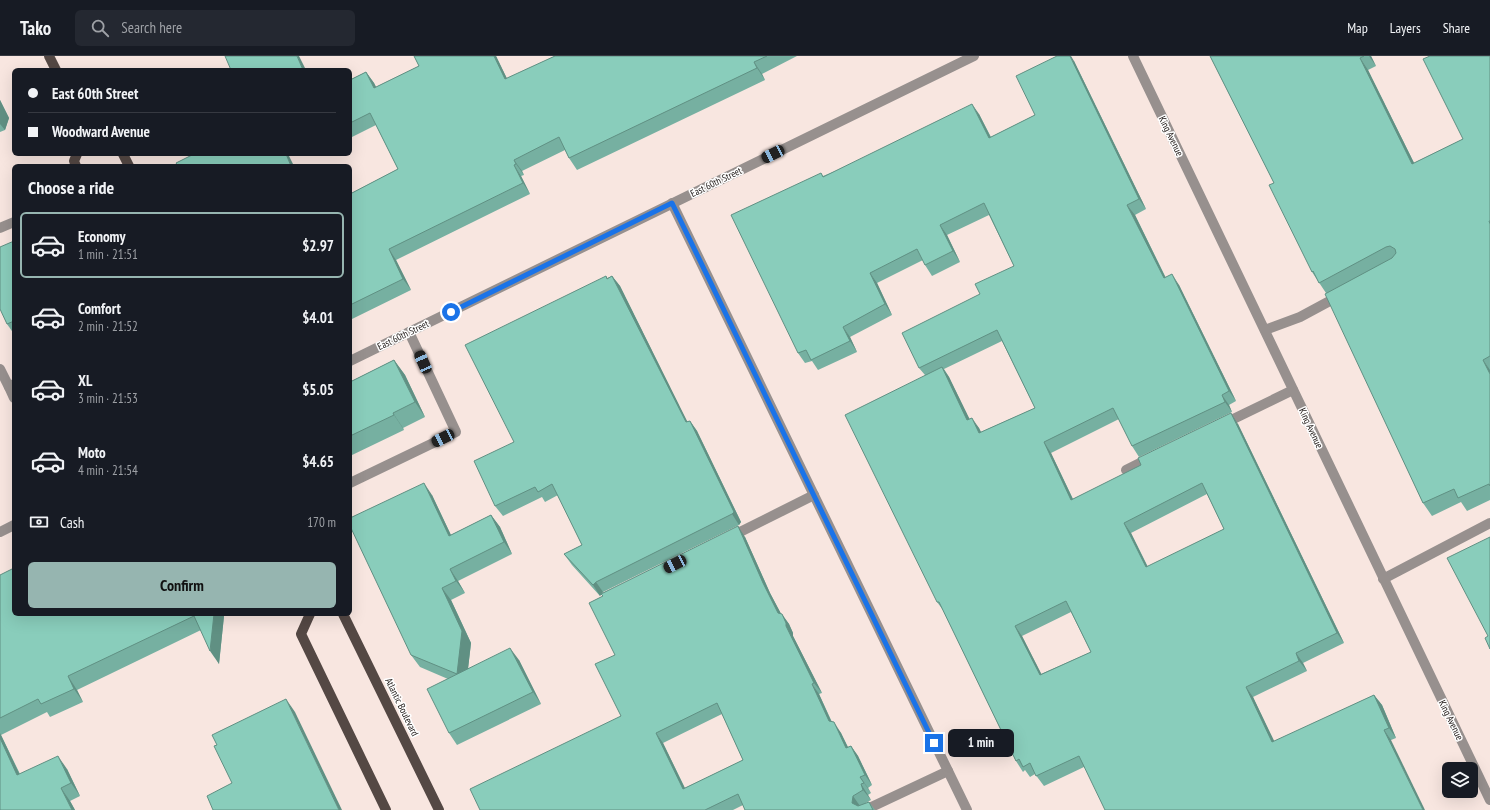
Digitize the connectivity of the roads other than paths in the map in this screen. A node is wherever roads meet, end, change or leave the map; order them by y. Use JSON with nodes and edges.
{"nodes":[{"id":1,"x":49,"y":56,"type":"edge"},
{"id":2,"x":974,"y":56,"type":"edge"},
{"id":3,"x":1133,"y":56,"type":"edge"},
{"id":4,"x":55,"y":68,"type":"edge"},
{"id":5,"x":672,"y":203,"type":"junction"},
{"id":6,"x":12,"y":223,"type":"edge"},
{"id":7,"x":0,"y":228,"type":"edge"},
{"id":8,"x":1349,"y":291,"type":"edge"},
{"id":9,"x":1265,"y":330,"type":"junction"},
{"id":10,"x":409,"y":332,"type":"junction"},
{"id":11,"x":352,"y":360,"type":"edge"},
{"id":12,"x":0,"y":369,"type":"edge"},
{"id":13,"x":11,"y":385,"type":"edge"},
{"id":14,"x":1293,"y":390,"type":"junction"},
{"id":15,"x":1210,"y":430,"type":"edge"},
{"id":16,"x":1161,"y":453,"type":"edge"},
{"id":17,"x":1126,"y":470,"type":"dead end"},
{"id":18,"x":352,"y":482,"type":"edge"},
{"id":19,"x":814,"y":495,"type":"junction"},
{"id":20,"x":1490,"y":524,"type":"edge"},
{"id":21,"x":12,"y":526,"type":"edge"},
{"id":22,"x":0,"y":532,"type":"edge"},
{"id":23,"x":724,"y":540,"type":"edge"},
{"id":24,"x":1383,"y":579,"type":"junction"},
{"id":25,"x":309,"y":616,"type":"edge"},
{"id":26,"x":344,"y":616,"type":"edge"},
{"id":27,"x":948,"y":771,"type":"junction"},
{"id":28,"x":1490,"y":800,"type":"edge"},
{"id":29,"x":386,"y":810,"type":"edge"},
{"id":30,"x":439,"y":810,"type":"edge"},
{"id":31,"x":865,"y":810,"type":"edge"},
{"id":32,"x":967,"y":810,"type":"edge"}],
"edges":[{"from":1,"to":4,"type":"main road"},
{"from":2,"to":5,"type":"street","name":"East 60th Street"},
{"from":3,"to":9,"type":"street","name":"King Avenue"},
{"from":5,"to":10,"type":"street","name":"East 60th Street"},
{"from":5,"to":19,"type":"street"},
{"from":6,"to":7,"type":"street"},
{"from":8,"to":9,"type":"street"},
{"from":9,"to":14,"type":"street","name":"King Avenue"},
{"from":10,"to":11,"type":"street","name":"East 60th Street"},
{"from":10,"to":18,"type":"street"},
{"from":12,"to":13,"type":"street"},
{"from":14,"to":15,"type":"street"},
{"from":14,"to":24,"type":"street","name":"King Avenue"},
{"from":16,"to":17,"type":"street"},
{"from":19,"to":23,"type":"street"},
{"from":19,"to":27,"type":"street"},
{"from":20,"to":24,"type":"street"},
{"from":21,"to":22,"type":"street"},
{"from":24,"to":28,"type":"street","name":"King Avenue"},
{"from":25,"to":29,"type":"main road"},
{"from":26,"to":30,"type":"main road","name":"Atlantic Boulevard"},
{"from":27,"to":31,"type":"street"},
{"from":27,"to":32,"type":"street"}]}
